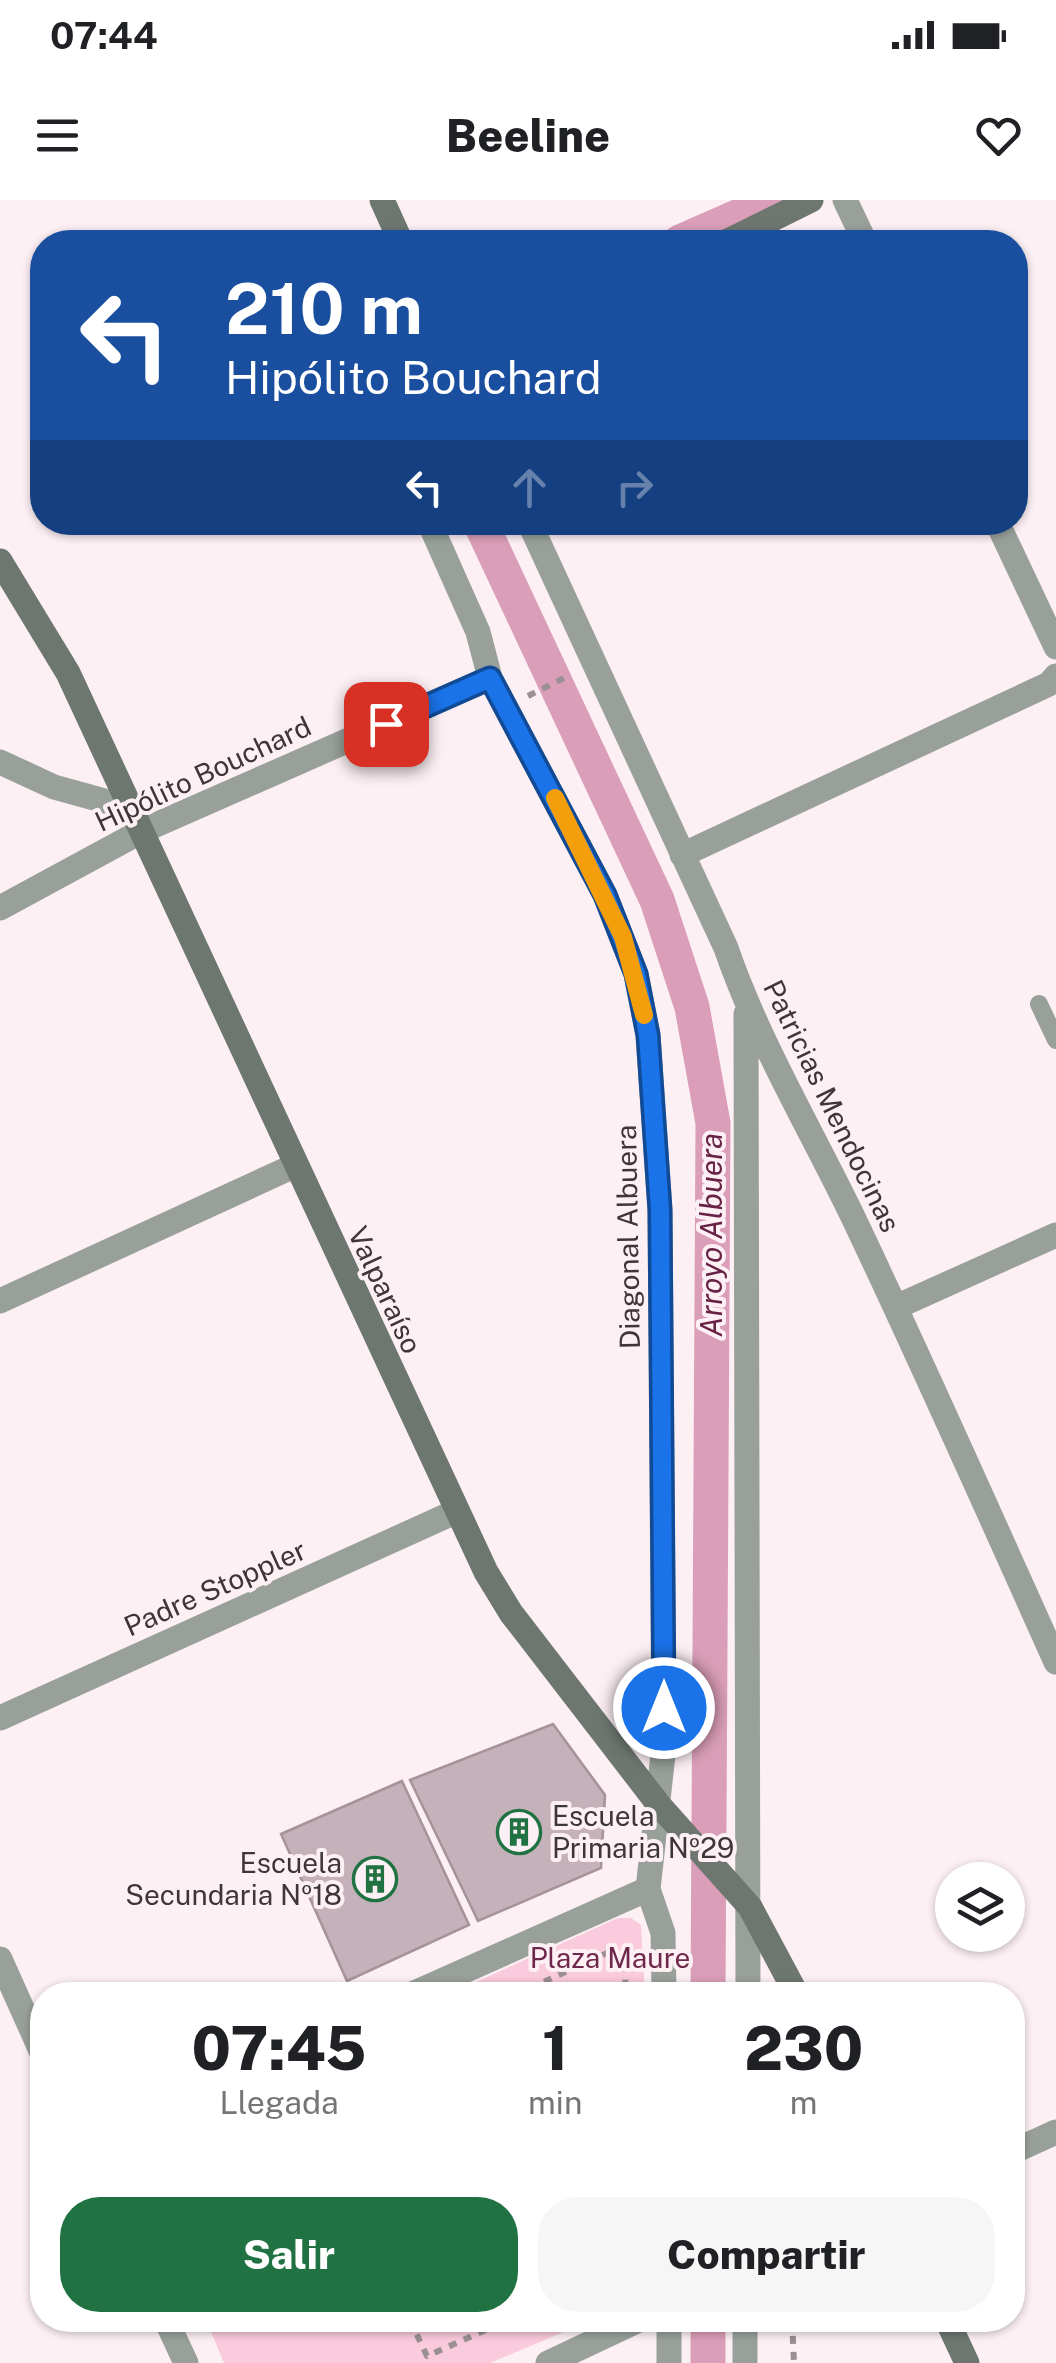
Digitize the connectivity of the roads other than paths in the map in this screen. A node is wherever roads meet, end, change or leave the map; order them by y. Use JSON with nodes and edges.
{"nodes":[{"id":1,"x":382,"y":200,"type":"edge"},
{"id":2,"x":812,"y":200,"type":"edge"},
{"id":3,"x":845,"y":200,"type":"edge"},
{"id":4,"x":396,"y":230,"type":"edge"},
{"id":5,"x":751,"y":230,"type":"edge"},
{"id":6,"x":859,"y":230,"type":"edge"},
{"id":7,"x":434,"y":535,"type":"edge"},
{"id":8,"x":535,"y":535,"type":"edge"},
{"id":9,"x":1003,"y":535,"type":"edge"},
{"id":10,"x":0,"y":561,"type":"edge"},
{"id":11,"x":1056,"y":647,"type":"edge"},
{"id":12,"x":1056,"y":676,"type":"edge"},
{"id":13,"x":490,"y":678,"type":"junction"},
{"id":14,"x":0,"y":762,"type":"edge"},
{"id":15,"x":136,"y":820,"type":"junction"},
{"id":16,"x":682,"y":855,"type":"junction"},
{"id":17,"x":0,"y":908,"type":"edge"},
{"id":18,"x":1040,"y":1004,"type":"dead end"},
{"id":19,"x":746,"y":1009,"type":"junction"},
{"id":20,"x":1056,"y":1040,"type":"edge"},
{"id":21,"x":294,"y":1166,"type":"junction"},
{"id":22,"x":1056,"y":1235,"type":"edge"},
{"id":23,"x":0,"y":1301,"type":"edge"},
{"id":24,"x":896,"y":1307,"type":"junction"},
{"id":25,"x":456,"y":1512,"type":"junction"},
{"id":26,"x":1056,"y":1662,"type":"edge"},
{"id":27,"x":0,"y":1718,"type":"edge"},
{"id":28,"x":659,"y":1804,"type":"junction"},
{"id":29,"x":648,"y":1888,"type":"junction"},
{"id":30,"x":750,"y":1907,"type":"junction"},
{"id":31,"x":0,"y":1959,"type":"edge"},
{"id":32,"x":439,"y":1982,"type":"edge"},
{"id":33,"x":664,"y":1982,"type":"edge"},
{"id":34,"x":748,"y":1982,"type":"edge"},
{"id":35,"x":790,"y":1982,"type":"edge"},
{"id":36,"x":30,"y":2026,"type":"edge"},
{"id":37,"x":1056,"y":2132,"type":"edge"},
{"id":38,"x":1025,"y":2146,"type":"edge"},
{"id":39,"x":172,"y":2332,"type":"edge"},
{"id":40,"x":613,"y":2332,"type":"edge"},
{"id":41,"x":669,"y":2332,"type":"edge"},
{"id":42,"x":744,"y":2332,"type":"edge"},
{"id":43,"x":953,"y":2332,"type":"edge"},
{"id":44,"x":186,"y":2363,"type":"edge"},
{"id":45,"x":548,"y":2363,"type":"edge"},
{"id":46,"x":669,"y":2363,"type":"edge"},
{"id":47,"x":745,"y":2363,"type":"edge"},
{"id":48,"x":967,"y":2363,"type":"edge"}],
"edges":[{"from":1,"to":4,"type":"street"},
{"from":2,"to":5,"type":"street"},
{"from":3,"to":6,"type":"street"},
{"from":7,"to":13,"type":"street","name":"Diagonal Albuera"},
{"from":8,"to":16,"type":"street","name":"Patricias Mendocinas"},
{"from":9,"to":11,"type":"street"},
{"from":10,"to":15,"type":"street","name":"Valparaíso"},
{"from":12,"to":16,"type":"street"},
{"from":13,"to":15,"type":"street","name":"Hipólito Bouchard"},
{"from":13,"to":28,"type":"street","name":"Diagonal Albuera"},
{"from":14,"to":15,"type":"street"},
{"from":15,"to":17,"type":"street","name":"Hipólito Bouchard"},
{"from":15,"to":21,"type":"street","name":"Valparaíso"},
{"from":16,"to":19,"type":"street","name":"Patricias Mendocinas"},
{"from":18,"to":20,"type":"lane"},
{"from":19,"to":24,"type":"street","name":"Patricias Mendocinas"},
{"from":19,"to":30,"type":"street"},
{"from":21,"to":23,"type":"street"},
{"from":21,"to":25,"type":"street","name":"Valparaíso"},
{"from":22,"to":24,"type":"street"},
{"from":24,"to":26,"type":"street","name":"Patricias Mendocinas"},
{"from":25,"to":27,"type":"street","name":"Padre Stoppler"},
{"from":25,"to":28,"type":"street","name":"Valparaíso"},
{"from":28,"to":29,"type":"street","name":"Diagonal Albuera"},
{"from":28,"to":30,"type":"street","name":"Valparaíso"},
{"from":29,"to":32,"type":"street"},
{"from":29,"to":33,"type":"street","name":"Diagonal Albuera"},
{"from":30,"to":34,"type":"street"},
{"from":30,"to":35,"type":"street","name":"Valparaíso"},
{"from":31,"to":36,"type":"street"},
{"from":37,"to":38,"type":"street"},
{"from":39,"to":44,"type":"street"},
{"from":40,"to":45,"type":"street"},
{"from":41,"to":46,"type":"street"},
{"from":42,"to":47,"type":"street"},
{"from":43,"to":48,"type":"street"}]}
